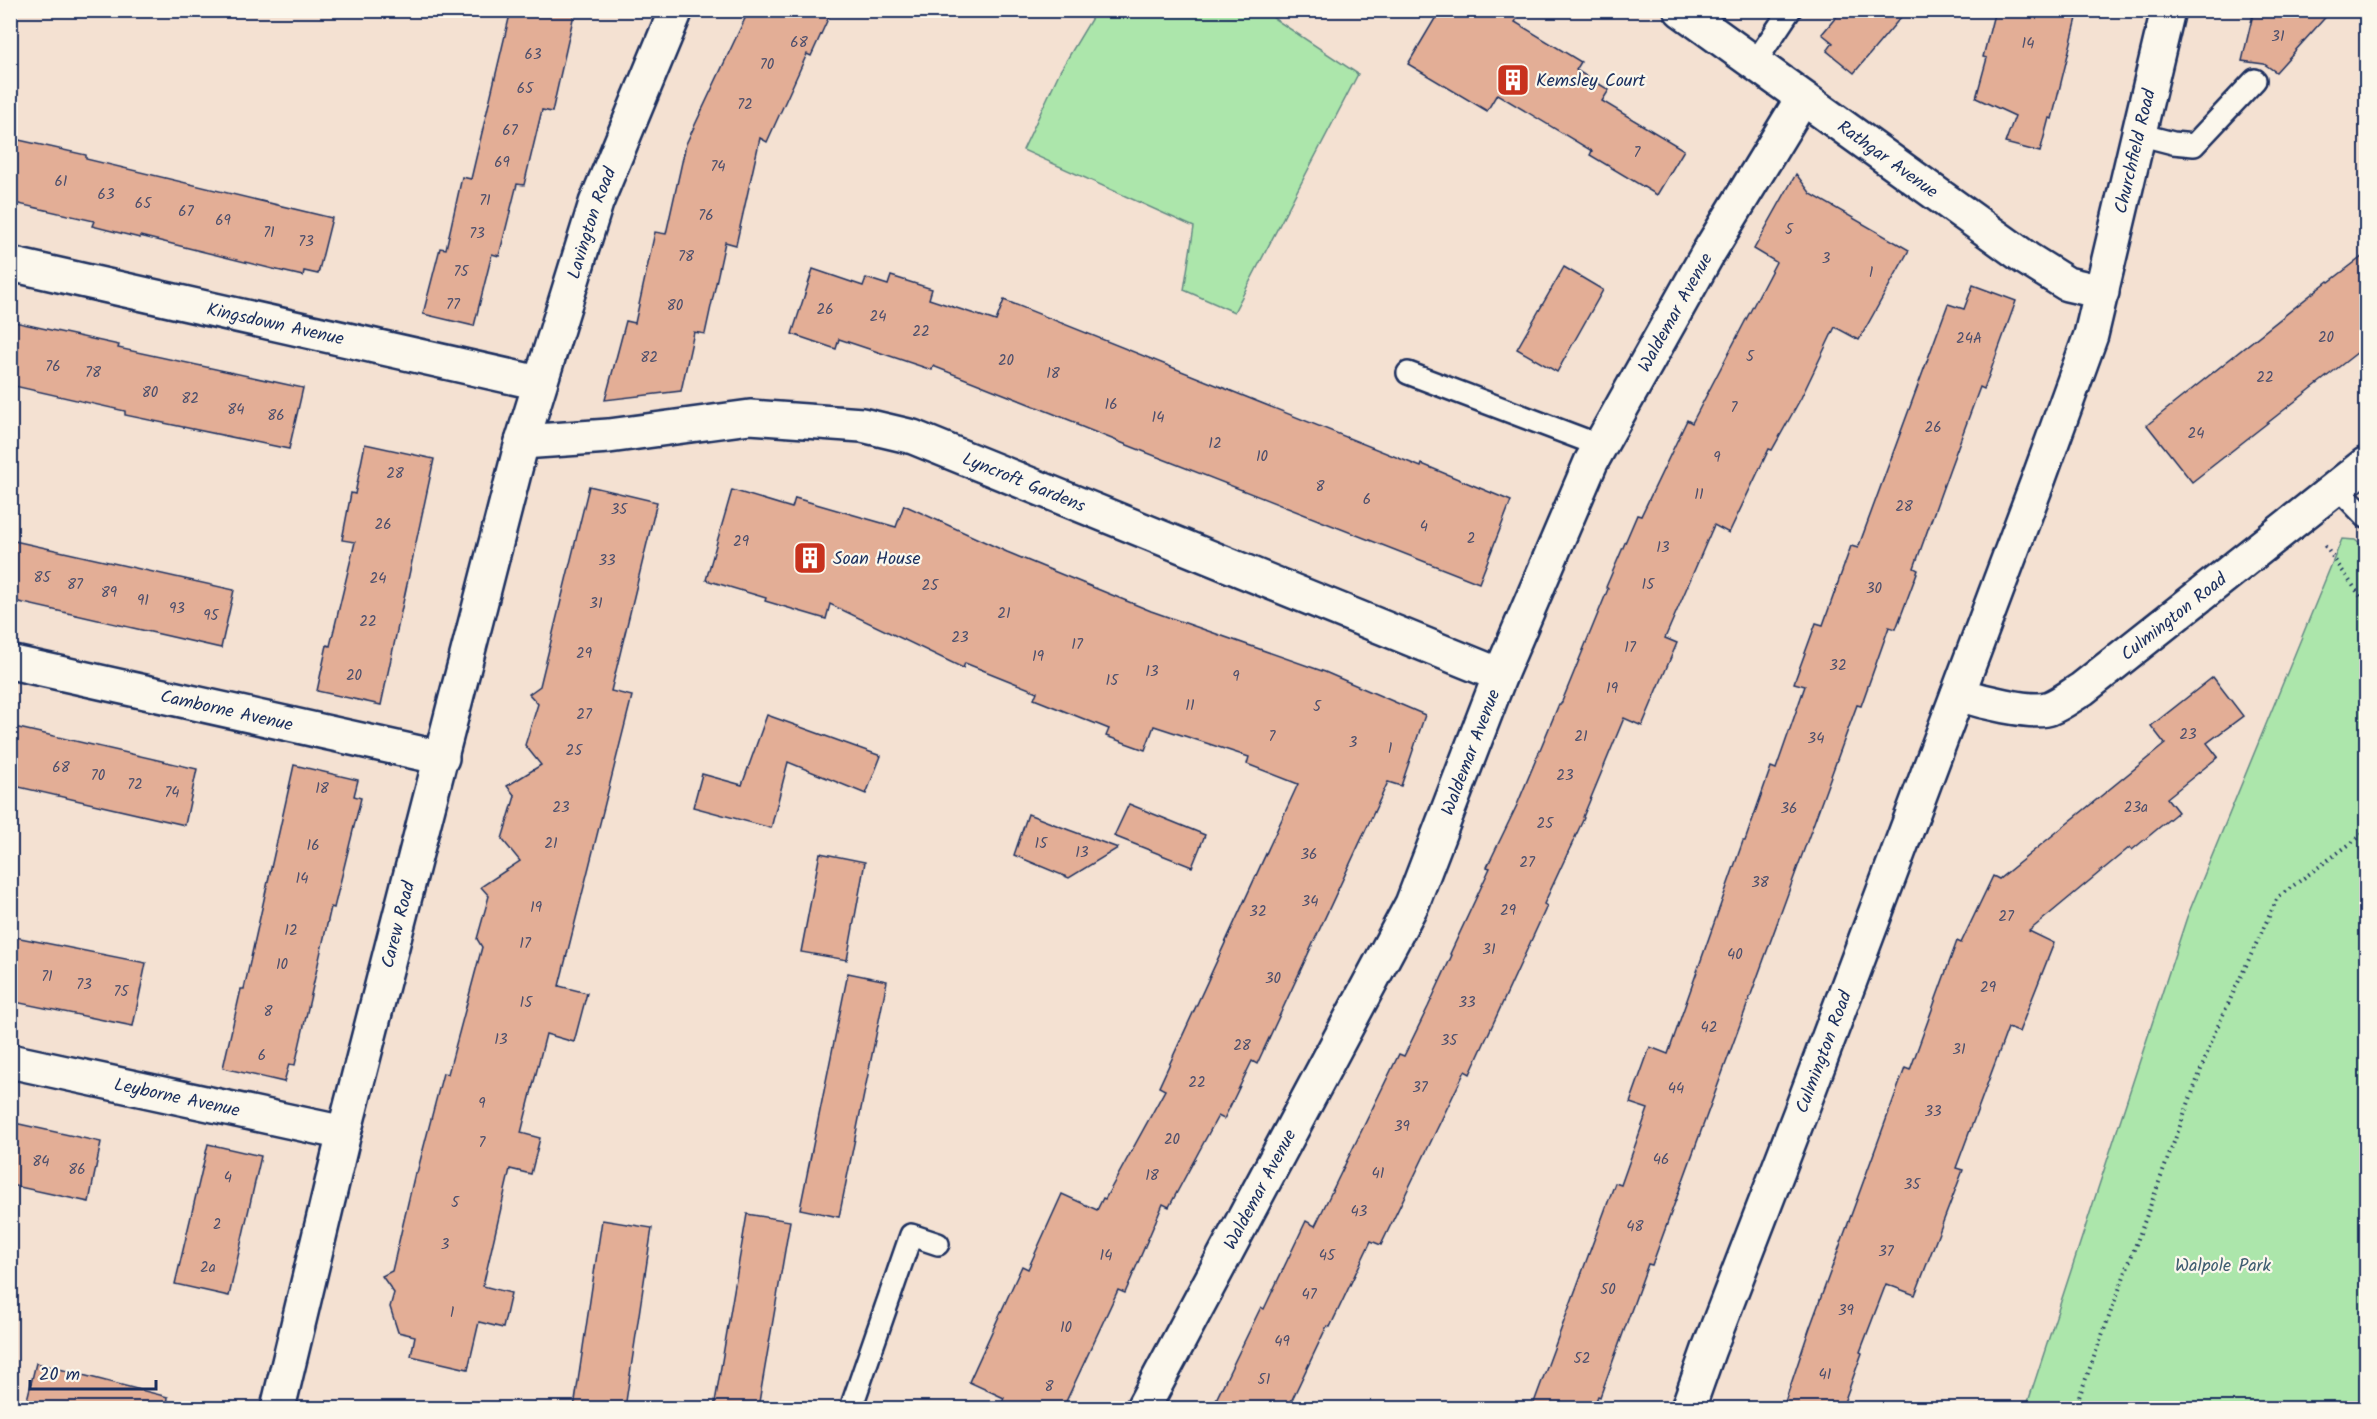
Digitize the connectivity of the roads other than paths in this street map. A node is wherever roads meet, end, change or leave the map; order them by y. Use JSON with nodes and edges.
{"nodes":[{"id":1,"x":676,"y":10,"type":"edge"},
{"id":2,"x":1681,"y":10,"type":"edge"},
{"id":3,"x":1790,"y":10,"type":"edge"},
{"id":4,"x":2168,"y":10,"type":"edge"},
{"id":5,"x":1755,"y":64,"type":"junction"},
{"id":6,"x":2254,"y":80,"type":"dead end"},
{"id":7,"x":1802,"y":99,"type":"junction"},
{"id":8,"x":2138,"y":134,"type":"junction"},
{"id":9,"x":10,"y":264,"type":"edge"},
{"id":10,"x":2102,"y":292,"type":"junction"},
{"id":11,"x":1408,"y":373,"type":"dead end"},
{"id":12,"x":539,"y":383,"type":"junction"},
{"id":13,"x":522,"y":442,"type":"junction"},
{"id":14,"x":1601,"y":446,"type":"junction"},
{"id":15,"x":2367,"y":464,"type":"edge"},
{"id":16,"x":2337,"y":487,"type":"junction"},
{"id":17,"x":2367,"y":517,"type":"edge"},
{"id":18,"x":10,"y":662,"type":"edge"},
{"id":19,"x":1500,"y":675,"type":"junction"},
{"id":20,"x":1958,"y":694,"type":"junction"},
{"id":21,"x":442,"y":758,"type":"junction"},
{"id":22,"x":10,"y":1061,"type":"edge"},
{"id":23,"x":344,"y":1133,"type":"junction"},
{"id":24,"x":938,"y":1244,"type":"dead end"},
{"id":25,"x":278,"y":1408,"type":"edge"},
{"id":26,"x":850,"y":1408,"type":"edge"},
{"id":27,"x":1143,"y":1408,"type":"edge"},
{"id":28,"x":1688,"y":1408,"type":"edge"}],
"edges":[{"from":1,"to":12,"type":"street","name":"Lavington Road"},
{"from":2,"to":5,"type":"street","name":"Rathgar Avenue"},
{"from":3,"to":5,"type":"lane"},
{"from":4,"to":8,"type":"street","name":"Churchfield Road"},
{"from":5,"to":7,"type":"street","name":"Rathgar Avenue"},
{"from":6,"to":8,"type":"lane"},
{"from":7,"to":10,"type":"street","name":"Rathgar Avenue"},
{"from":7,"to":14,"type":"street","name":"Waldemar Avenue"},
{"from":8,"to":10,"type":"street","name":"Churchfield Road"},
{"from":9,"to":12,"type":"street","name":"Kingsdown Avenue"},
{"from":10,"to":20,"type":"street","name":"Culmington Road"},
{"from":11,"to":14,"type":"lane"},
{"from":12,"to":13,"type":"street","name":"Lavington Road"},
{"from":13,"to":19,"type":"street","name":"Lyncroft Gardens"},
{"from":13,"to":21,"type":"street","name":"Carew Road"},
{"from":14,"to":19,"type":"street","name":"Waldemar Avenue"},
{"from":15,"to":16,"type":"street","name":"Culmington Road"},
{"from":16,"to":17,"type":"lane"},
{"from":16,"to":20,"type":"street","name":"Culmington Road"},
{"from":18,"to":21,"type":"street","name":"Camborne Avenue"},
{"from":19,"to":27,"type":"street","name":"Waldemar Avenue"},
{"from":20,"to":28,"type":"street","name":"Culmington Road"},
{"from":21,"to":23,"type":"street","name":"Carew Road"},
{"from":22,"to":23,"type":"street","name":"Leyborne Avenue"},
{"from":23,"to":25,"type":"street","name":"Carew Road"},
{"from":24,"to":26,"type":"lane"}]}
